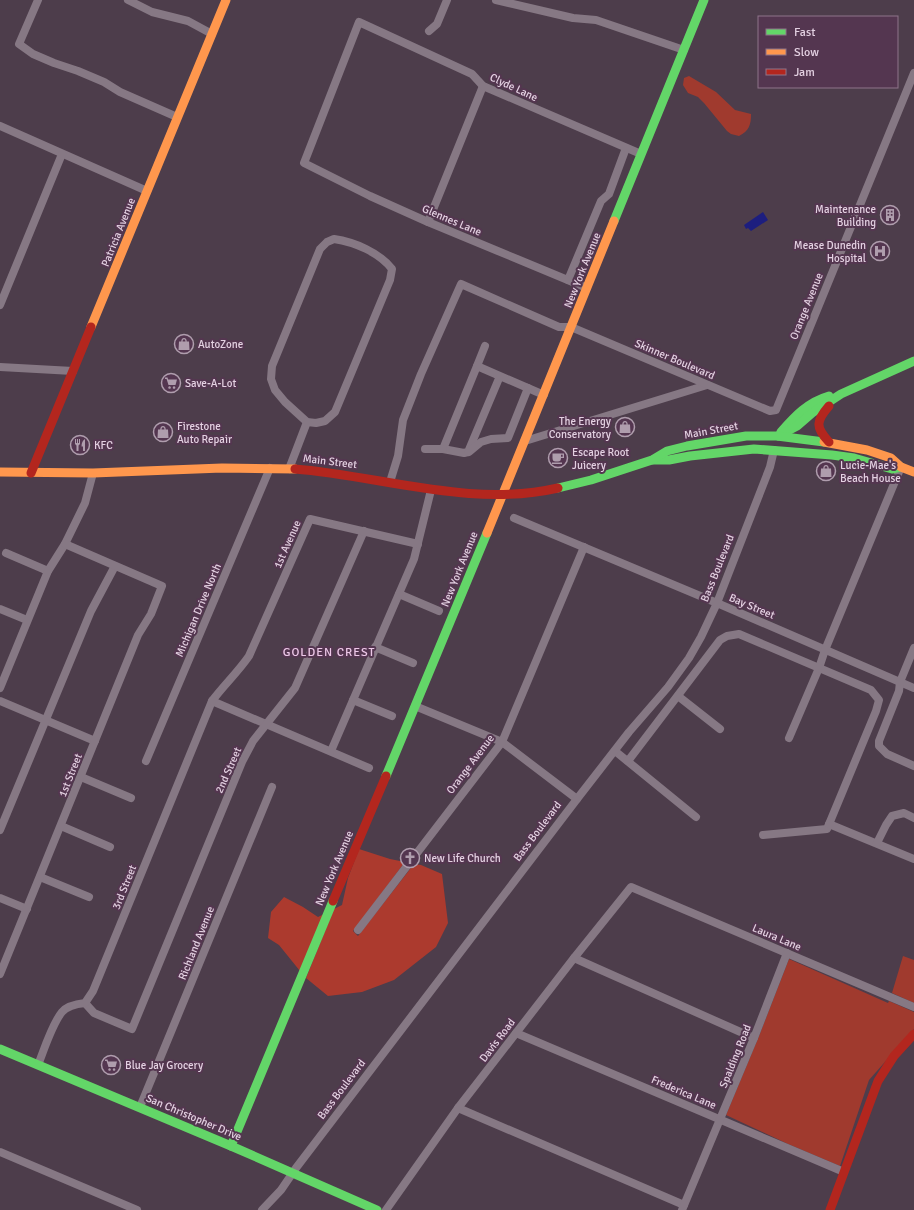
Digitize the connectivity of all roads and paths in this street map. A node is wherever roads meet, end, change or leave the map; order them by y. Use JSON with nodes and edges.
{"nodes":[{"id":1,"x":38,"y":0,"type":"edge"},
{"id":2,"x":128,"y":0,"type":"edge"},
{"id":3,"x":226,"y":0,"type":"edge"},
{"id":4,"x":447,"y":0,"type":"edge"},
{"id":5,"x":496,"y":0,"type":"edge"},
{"id":6,"x":704,"y":0,"type":"edge"},
{"id":7,"x":429,"y":31,"type":"dead end"},
{"id":8,"x":212,"y":34,"type":"junction"},
{"id":9,"x":684,"y":50,"type":"junction"},
{"id":10,"x":914,"y":72,"type":"edge"},
{"id":11,"x":483,"y":86,"type":"junction"},
{"id":12,"x":177,"y":118,"type":"junction"},
{"id":13,"x":0,"y":126,"type":"edge"},
{"id":14,"x":626,"y":148,"type":"junction"},
{"id":15,"x":62,"y":154,"type":"junction"},
{"id":16,"x":641,"y":154,"type":"junction"},
{"id":17,"x":311,"y":168,"type":"joint"},
{"id":18,"x":147,"y":191,"type":"junction"},
{"id":19,"x":428,"y":222,"type":"junction"},
{"id":20,"x":568,"y":280,"type":"junction"},
{"id":21,"x":587,"y":288,"type":"junction"},
{"id":22,"x":0,"y":305,"type":"edge"},
{"id":23,"x":571,"y":327,"type":"junction"},
{"id":24,"x":485,"y":346,"type":"dead end"},
{"id":25,"x":914,"y":361,"type":"edge"},
{"id":26,"x":477,"y":366,"type":"junction"},
{"id":27,"x":0,"y":367,"type":"edge"},
{"id":28,"x":74,"y":371,"type":"junction"},
{"id":29,"x":500,"y":376,"type":"junction"},
{"id":30,"x":707,"y":386,"type":"junction"},
{"id":31,"x":528,"y":388,"type":"junction"},
{"id":32,"x":841,"y":394,"type":"junction"},
{"id":33,"x":544,"y":395,"type":"junction"},
{"id":34,"x":770,"y":412,"type":"joint"},
{"id":35,"x":307,"y":422,"type":"junction"},
{"id":36,"x":777,"y":436,"type":"junction"},
{"id":37,"x":525,"y":441,"type":"junction"},
{"id":38,"x":829,"y":442,"type":"junction"},
{"id":39,"x":425,"y":449,"type":"dead end"},
{"id":40,"x":443,"y":449,"type":"junction"},
{"id":41,"x":774,"y":450,"type":"junction"},
{"id":42,"x":468,"y":452,"type":"junction"},
{"id":43,"x":652,"y":460,"type":"junction"},
{"id":44,"x":901,"y":466,"type":"junction"},
{"id":45,"x":270,"y":468,"type":"junction"},
{"id":46,"x":289,"y":469,"type":"junction"},
{"id":47,"x":0,"y":472,"type":"edge"},
{"id":48,"x":914,"y":472,"type":"edge"},
{"id":49,"x":31,"y":473,"type":"junction"},
{"id":50,"x":93,"y":473,"type":"junction"},
{"id":51,"x":390,"y":482,"type":"junction"},
{"id":52,"x":431,"y":490,"type":"junction"},
{"id":53,"x":503,"y":494,"type":"junction"},
{"id":54,"x":514,"y":518,"type":"dead end"},
{"id":55,"x":364,"y":531,"type":"junction"},
{"id":56,"x":65,"y":544,"type":"junction"},
{"id":57,"x":418,"y":544,"type":"junction"},
{"id":58,"x":584,"y":548,"type":"junction"},
{"id":59,"x":6,"y":553,"type":"dead end"},
{"id":60,"x":115,"y":566,"type":"junction"},
{"id":61,"x":48,"y":571,"type":"junction"},
{"id":62,"x":399,"y":594,"type":"junction"},
{"id":63,"x":716,"y":603,"type":"junction"},
{"id":64,"x":0,"y":609,"type":"edge"},
{"id":65,"x":439,"y":611,"type":"dead end"},
{"id":66,"x":27,"y":620,"type":"junction"},
{"id":67,"x":375,"y":647,"type":"junction"},
{"id":68,"x":914,"y":648,"type":"edge"},
{"id":69,"x":825,"y":650,"type":"junction"},
{"id":70,"x":413,"y":663,"type":"dead end"},
{"id":71,"x":4,"y":668,"type":"edge"},
{"id":72,"x":820,"y":668,"type":"junction"},
{"id":73,"x":900,"y":682,"type":"junction"},
{"id":74,"x":0,"y":688,"type":"edge"},
{"id":75,"x":914,"y":688,"type":"edge"},
{"id":76,"x":678,"y":696,"type":"junction"},
{"id":77,"x":353,"y":700,"type":"junction"},
{"id":78,"x":0,"y":701,"type":"edge"},
{"id":79,"x":212,"y":701,"type":"junction"},
{"id":80,"x":415,"y":706,"type":"junction"},
{"id":81,"x":392,"y":716,"type":"dead end"},
{"id":82,"x":45,"y":720,"type":"junction"},
{"id":83,"x":267,"y":723,"type":"junction"},
{"id":84,"x":720,"y":729,"type":"dead end"},
{"id":85,"x":790,"y":738,"type":"dead end"},
{"id":86,"x":95,"y":741,"type":"junction"},
{"id":87,"x":502,"y":742,"type":"junction"},
{"id":88,"x":331,"y":751,"type":"junction"},
{"id":89,"x":615,"y":751,"type":"junction"},
{"id":90,"x":146,"y":761,"type":"dead end"},
{"id":91,"x":628,"y":761,"type":"junction"},
{"id":92,"x":914,"y":766,"type":"edge"},
{"id":93,"x":369,"y":768,"type":"dead end"},
{"id":94,"x":81,"y":777,"type":"junction"},
{"id":95,"x":272,"y":787,"type":"dead end"},
{"id":96,"x":131,"y":798,"type":"dead end"},
{"id":97,"x":577,"y":799,"type":"junction"},
{"id":98,"x":696,"y":817,"type":"dead end"},
{"id":99,"x":914,"y":818,"type":"edge"},
{"id":100,"x":60,"y":826,"type":"junction"},
{"id":101,"x":828,"y":826,"type":"junction"},
{"id":102,"x":0,"y":830,"type":"edge"},
{"id":103,"x":763,"y":835,"type":"dead end"},
{"id":104,"x":877,"y":843,"type":"junction"},
{"id":105,"x":110,"y":847,"type":"dead end"},
{"id":106,"x":914,"y":859,"type":"edge"},
{"id":107,"x":40,"y":877,"type":"junction"},
{"id":108,"x":631,"y":887,"type":"joint"},
{"id":109,"x":89,"y":897,"type":"dead end"},
{"id":110,"x":0,"y":898,"type":"edge"},
{"id":111,"x":27,"y":909,"type":"junction"},
{"id":112,"x":358,"y":930,"type":"dead end"},
{"id":113,"x":787,"y":953,"type":"junction"},
{"id":114,"x":3,"y":957,"type":"edge"},
{"id":115,"x":574,"y":958,"type":"junction"},
{"id":116,"x":0,"y":974,"type":"edge"},
{"id":117,"x":85,"y":1002,"type":"junction"},
{"id":118,"x":914,"y":1007,"type":"edge"},
{"id":119,"x":516,"y":1033,"type":"junction"},
{"id":120,"x":914,"y":1034,"type":"edge"},
{"id":121,"x":754,"y":1038,"type":"junction"},
{"id":122,"x":0,"y":1049,"type":"edge"},
{"id":123,"x":38,"y":1065,"type":"junction"},
{"id":124,"x":140,"y":1107,"type":"junction"},
{"id":125,"x":458,"y":1108,"type":"junction"},
{"id":126,"x":720,"y":1120,"type":"junction"},
{"id":127,"x":231,"y":1146,"type":"junction"},
{"id":128,"x":0,"y":1152,"type":"edge"},
{"id":129,"x":844,"y":1172,"type":"junction"},
{"id":130,"x":292,"y":1174,"type":"junction"},
{"id":131,"x":683,"y":1208,"type":"edge"},
{"id":132,"x":137,"y":1210,"type":"edge"},
{"id":133,"x":262,"y":1210,"type":"edge"},
{"id":134,"x":377,"y":1210,"type":"edge"},
{"id":135,"x":386,"y":1210,"type":"edge"},
{"id":136,"x":830,"y":1210,"type":"edge"}],
"edges":[{"from":1,"to":12,"type":"street"},
{"from":2,"to":8,"type":"street"},
{"from":3,"to":8,"type":"street","name":"Patricia Avenue"},
{"from":4,"to":7,"type":"street"},
{"from":5,"to":9,"type":"street"},
{"from":6,"to":9,"type":"street","name":"New York Avenue"},
{"from":8,"to":12,"type":"street","name":"Patricia Avenue"},
{"from":9,"to":16,"type":"street","name":"New York Avenue"},
{"from":10,"to":34,"type":"street","name":"Orange Avenue"},
{"from":11,"to":14,"type":"street","name":"Clyde Lane"},
{"from":11,"to":17,"type":"street","name":"Clyde Lane"},
{"from":11,"to":19,"type":"street"},
{"from":12,"to":18,"type":"street","name":"Patricia Avenue"},
{"from":13,"to":15,"type":"street"},
{"from":14,"to":16,"type":"street","name":"Clyde Lane"},
{"from":14,"to":20,"type":"street"},
{"from":15,"to":18,"type":"street"},
{"from":15,"to":22,"type":"street"},
{"from":16,"to":21,"type":"street","name":"New York Avenue"},
{"from":17,"to":19,"type":"street","name":"Glennes Lane"},
{"from":18,"to":28,"type":"street","name":"Patricia Avenue"},
{"from":19,"to":20,"type":"street","name":"Glennes Lane"},
{"from":20,"to":21,"type":"street","name":"Glennes Lane"},
{"from":21,"to":23,"type":"street","name":"New York Avenue"},
{"from":23,"to":30,"type":"street","name":"Skinner Boulevard"},
{"from":23,"to":33,"type":"street","name":"New York Avenue"},
{"from":23,"to":51,"type":"street","name":"Skinner Boulevard"},
{"from":24,"to":26,"type":"street"},
{"from":25,"to":32,"type":"street","name":"Main Street"},
{"from":26,"to":29,"type":"street"},
{"from":26,"to":40,"type":"street"},
{"from":27,"to":28,"type":"street"},
{"from":28,"to":49,"type":"street","name":"Patricia Avenue"},
{"from":29,"to":31,"type":"street"},
{"from":29,"to":42,"type":"street"},
{"from":30,"to":34,"type":"street","name":"Skinner Boulevard"},
{"from":30,"to":37,"type":"street"},
{"from":31,"to":33,"type":"street"},
{"from":31,"to":42,"type":"street"},
{"from":32,"to":36,"type":"street","name":"Main Street"},
{"from":32,"to":38,"type":"street"},
{"from":33,"to":37,"type":"street","name":"New York Avenue"},
{"from":35,"to":35,"type":"street"},
{"from":35,"to":46,"type":"street"},
{"from":36,"to":38,"type":"street"},
{"from":36,"to":41,"type":"street","name":"Bass Boulevard"},
{"from":36,"to":43,"type":"street","name":"Main Street"},
{"from":37,"to":53,"type":"street","name":"New York Avenue"},
{"from":38,"to":44,"type":"street"},
{"from":39,"to":40,"type":"street"},
{"from":40,"to":42,"type":"street"},
{"from":41,"to":43,"type":"street","name":"Main Street"},
{"from":41,"to":44,"type":"street"},
{"from":41,"to":63,"type":"street","name":"Bass Boulevard"},
{"from":43,"to":53,"type":"street","name":"Main Street"},
{"from":44,"to":48,"type":"street"},
{"from":44,"to":69,"type":"street"},
{"from":45,"to":46,"type":"street","name":"Main Street"},
{"from":45,"to":50,"type":"street","name":"Main Street"},
{"from":45,"to":90,"type":"street","name":"Michigan Drive North"},
{"from":46,"to":51,"type":"street","name":"Main Street"},
{"from":47,"to":49,"type":"street","name":"Main Street"},
{"from":49,"to":50,"type":"street","name":"Main Street"},
{"from":50,"to":56,"type":"street"},
{"from":51,"to":52,"type":"street","name":"Main Street"},
{"from":52,"to":53,"type":"street","name":"Main Street"},
{"from":52,"to":57,"type":"street"},
{"from":53,"to":80,"type":"street","name":"New York Avenue"},
{"from":54,"to":58,"type":"street","name":"Bay Street"},
{"from":55,"to":57,"type":"street","name":"1st Avenue"},
{"from":55,"to":79,"type":"street","name":"1st Avenue"},
{"from":55,"to":83,"type":"street","name":"2nd Street"},
{"from":56,"to":60,"type":"street"},
{"from":56,"to":61,"type":"street"},
{"from":57,"to":62,"type":"street"},
{"from":58,"to":63,"type":"street","name":"Bay Street"},
{"from":58,"to":87,"type":"street","name":"Orange Avenue"},
{"from":59,"to":61,"type":"street"},
{"from":60,"to":82,"type":"street"},
{"from":60,"to":86,"type":"street","name":"1st Street"},
{"from":61,"to":66,"type":"street"},
{"from":62,"to":65,"type":"street"},
{"from":62,"to":67,"type":"street"},
{"from":63,"to":69,"type":"street","name":"Bay Street"},
{"from":63,"to":89,"type":"street","name":"Bass Boulevard"},
{"from":64,"to":66,"type":"street"},
{"from":66,"to":71,"type":"street"},
{"from":67,"to":70,"type":"street"},
{"from":67,"to":77,"type":"street"},
{"from":68,"to":73,"type":"street"},
{"from":69,"to":72,"type":"street"},
{"from":69,"to":73,"type":"street","name":"Bay Street"},
{"from":71,"to":74,"type":"street"},
{"from":72,"to":76,"type":"street"},
{"from":72,"to":85,"type":"street"},
{"from":72,"to":101,"type":"street"},
{"from":73,"to":75,"type":"street","name":"Bay Street"},
{"from":73,"to":92,"type":"street"},
{"from":76,"to":84,"type":"street"},
{"from":76,"to":91,"type":"street"},
{"from":77,"to":81,"type":"street"},
{"from":77,"to":88,"type":"street"},
{"from":78,"to":82,"type":"street"},
{"from":79,"to":83,"type":"street"},
{"from":79,"to":117,"type":"street","name":"3rd Street"},
{"from":80,"to":87,"type":"street"},
{"from":80,"to":127,"type":"street","name":"New York Avenue"},
{"from":82,"to":86,"type":"street"},
{"from":82,"to":102,"type":"street"},
{"from":83,"to":88,"type":"street"},
{"from":83,"to":117,"type":"street","name":"2nd Street"},
{"from":86,"to":94,"type":"street","name":"1st Street"},
{"from":87,"to":97,"type":"street"},
{"from":87,"to":112,"type":"street","name":"Orange Avenue"},
{"from":88,"to":93,"type":"street"},
{"from":89,"to":91,"type":"street"},
{"from":89,"to":97,"type":"street","name":"Bass Boulevard"},
{"from":91,"to":98,"type":"street"},
{"from":94,"to":96,"type":"street"},
{"from":94,"to":100,"type":"street","name":"1st Street"},
{"from":95,"to":124,"type":"street","name":"Richland Avenue"},
{"from":97,"to":130,"type":"street","name":"Bass Boulevard"},
{"from":99,"to":104,"type":"street"},
{"from":100,"to":105,"type":"street"},
{"from":100,"to":107,"type":"street","name":"1st Street"},
{"from":101,"to":103,"type":"street"},
{"from":101,"to":104,"type":"street"},
{"from":104,"to":106,"type":"street"},
{"from":107,"to":109,"type":"street"},
{"from":107,"to":111,"type":"street","name":"1st Street"},
{"from":108,"to":113,"type":"street","name":"Laura Lane"},
{"from":108,"to":115,"type":"street","name":"Davis Road"},
{"from":110,"to":111,"type":"street"},
{"from":111,"to":114,"type":"street","name":"1st Street"},
{"from":113,"to":118,"type":"street","name":"Laura Lane"},
{"from":113,"to":121,"type":"street","name":"Spalding Road"},
{"from":114,"to":116,"type":"street","name":"1st Street"},
{"from":115,"to":119,"type":"street","name":"Davis Road"},
{"from":115,"to":121,"type":"street"},
{"from":117,"to":123,"type":"street"},
{"from":119,"to":125,"type":"street","name":"Davis Road"},
{"from":119,"to":126,"type":"street","name":"Frederica Lane"},
{"from":120,"to":129,"type":"street"},
{"from":121,"to":126,"type":"street","name":"Spalding Road"},
{"from":122,"to":123,"type":"street","name":"San Christopher Drive"},
{"from":123,"to":124,"type":"street","name":"San Christopher Drive"},
{"from":124,"to":127,"type":"street","name":"San Christopher Drive"},
{"from":125,"to":131,"type":"street"},
{"from":125,"to":135,"type":"street","name":"Davis Road"},
{"from":126,"to":129,"type":"street","name":"Frederica Lane"},
{"from":126,"to":131,"type":"street","name":"Spalding Road"},
{"from":127,"to":130,"type":"street","name":"San Christopher Drive"},
{"from":128,"to":132,"type":"street"},
{"from":129,"to":136,"type":"street"},
{"from":130,"to":133,"type":"street","name":"Bass Boulevard"},
{"from":130,"to":134,"type":"street","name":"San Christopher Drive"}]}
